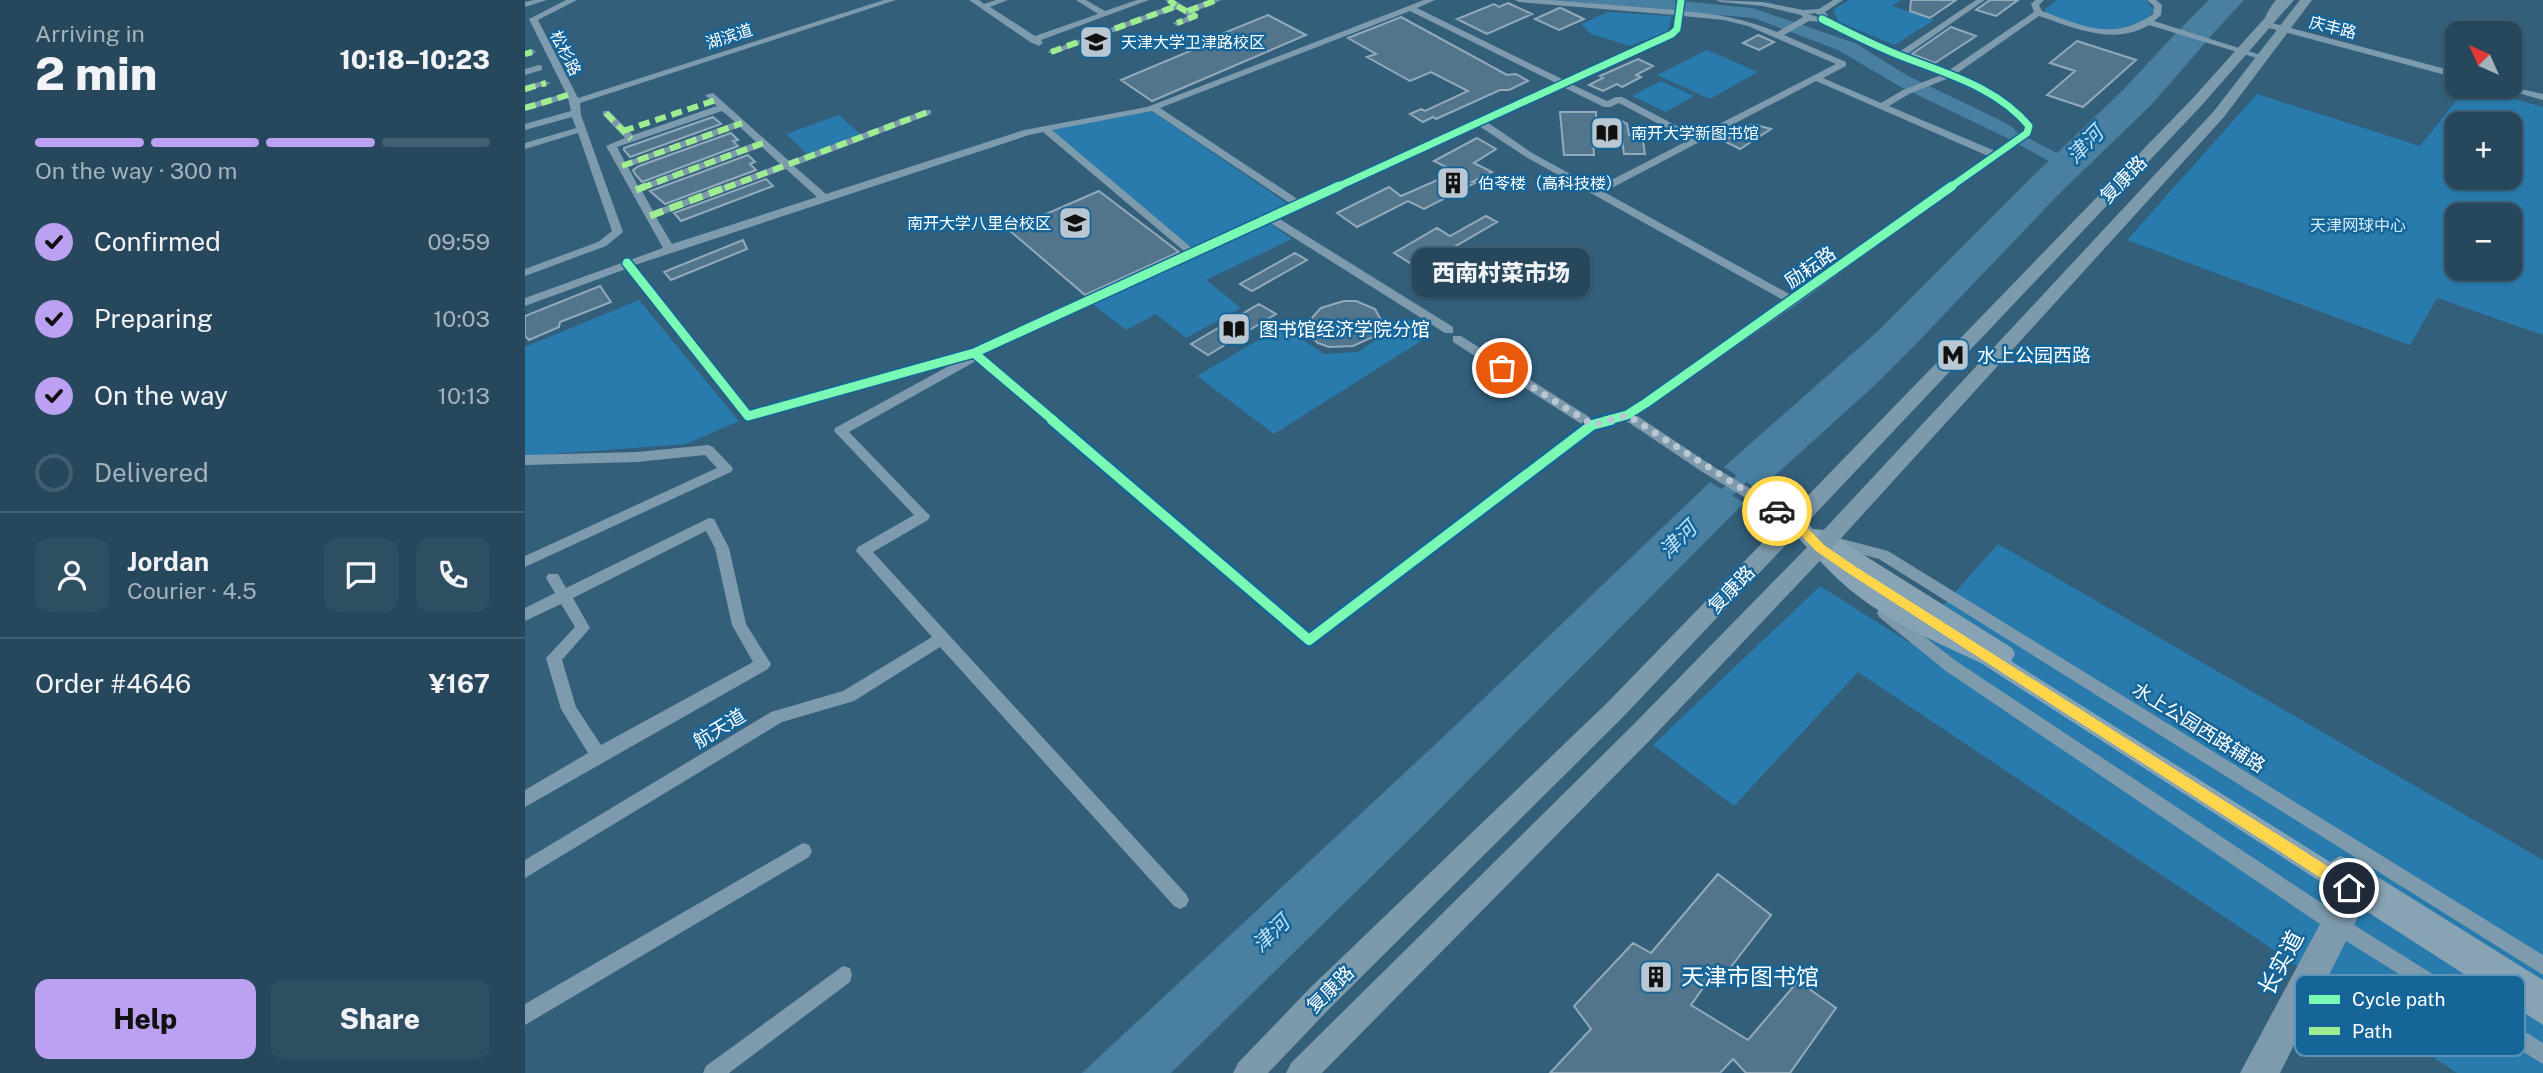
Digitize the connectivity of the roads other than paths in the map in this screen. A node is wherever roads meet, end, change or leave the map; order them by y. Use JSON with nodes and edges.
{"nodes":[{"id":1,"x":543,"y":0,"type":"edge"},
{"id":2,"x":573,"y":0,"type":"edge"},
{"id":3,"x":892,"y":0,"type":"edge"},
{"id":4,"x":973,"y":0,"type":"edge"},
{"id":5,"x":1004,"y":0,"type":"edge"},
{"id":6,"x":1080,"y":0,"type":"edge"},
{"id":7,"x":1145,"y":0,"type":"edge"},
{"id":8,"x":1217,"y":0,"type":"edge"},
{"id":9,"x":1431,"y":0,"type":"edge"},
{"id":10,"x":1519,"y":0,"type":"edge"},
{"id":11,"x":1681,"y":0,"type":"edge"},
{"id":12,"x":1720,"y":0,"type":"edge"},
{"id":13,"x":1816,"y":0,"type":"edge"},
{"id":14,"x":1839,"y":0,"type":"edge"},
{"id":15,"x":1981,"y":0,"type":"edge"},
{"id":16,"x":2040,"y":0,"type":"edge"},
{"id":17,"x":2151,"y":0,"type":"edge"},
{"id":18,"x":2280,"y":0,"type":"edge"},
{"id":19,"x":2288,"y":0,"type":"edge"},
{"id":20,"x":2306,"y":0,"type":"edge"},
{"id":21,"x":1170,"y":1,"type":"edge"},
{"id":22,"x":525,"y":5,"type":"edge"},
{"id":23,"x":983,"y":7,"type":"junction"},
{"id":24,"x":1410,"y":8,"type":"junction"},
{"id":25,"x":1188,"y":11,"type":"junction"},
{"id":26,"x":2038,"y":13,"type":"junction"},
{"id":27,"x":1104,"y":14,"type":"junction"},
{"id":28,"x":1680,"y":14,"type":"junction"},
{"id":29,"x":1811,"y":16,"type":"junction"},
{"id":30,"x":529,"y":20,"type":"edge"},
{"id":31,"x":2149,"y":22,"type":"junction"},
{"id":32,"x":1177,"y":23,"type":"dead end"},
{"id":33,"x":2280,"y":28,"type":"junction"},
{"id":34,"x":1783,"y":33,"type":"junction"},
{"id":35,"x":1033,"y":40,"type":"junction"},
{"id":36,"x":2245,"y":51,"type":"junction"},
{"id":37,"x":1899,"y":56,"type":"junction"},
{"id":38,"x":2445,"y":67,"type":"edge"},
{"id":39,"x":539,"y":68,"type":"dead end"},
{"id":40,"x":525,"y":72,"type":"edge"},
{"id":41,"x":2445,"y":72,"type":"edge"},
{"id":42,"x":1948,"y":75,"type":"junction"},
{"id":43,"x":1816,"y":78,"type":"junction"},
{"id":44,"x":1561,"y":82,"type":"junction"},
{"id":45,"x":546,"y":83,"type":"dead end"},
{"id":46,"x":2522,"y":88,"type":"edge"},
{"id":47,"x":525,"y":89,"type":"edge"},
{"id":48,"x":2522,"y":91,"type":"edge"},
{"id":49,"x":2543,"y":95,"type":"edge"},
{"id":50,"x":573,"y":98,"type":"junction"},
{"id":51,"x":1153,"y":107,"type":"junction"},
{"id":52,"x":1881,"y":107,"type":"junction"},
{"id":53,"x":525,"y":108,"type":"edge"},
{"id":54,"x":928,"y":112,"type":"dead end"},
{"id":55,"x":576,"y":113,"type":"junction"},
{"id":56,"x":606,"y":113,"type":"dead end"},
{"id":57,"x":1478,"y":121,"type":"junction"},
{"id":58,"x":742,"y":123,"type":"junction"},
{"id":59,"x":525,"y":127,"type":"edge"},
{"id":60,"x":1044,"y":128,"type":"junction"},
{"id":61,"x":581,"y":130,"type":"junction"},
{"id":62,"x":627,"y":135,"type":"junction"},
{"id":63,"x":1694,"y":139,"type":"junction"},
{"id":64,"x":763,"y":143,"type":"junction"},
{"id":65,"x":525,"y":146,"type":"edge"},
{"id":66,"x":1997,"y":156,"type":"junction"},
{"id":67,"x":787,"y":164,"type":"junction"},
{"id":68,"x":622,"y":166,"type":"junction"},
{"id":69,"x":636,"y":190,"type":"junction"},
{"id":70,"x":1596,"y":192,"type":"junction"},
{"id":71,"x":824,"y":198,"type":"junction"},
{"id":72,"x":1299,"y":204,"type":"junction"},
{"id":73,"x":650,"y":216,"type":"junction"},
{"id":74,"x":1270,"y":218,"type":"junction"},
{"id":75,"x":669,"y":249,"type":"junction"},
{"id":76,"x":1193,"y":254,"type":"junction"},
{"id":77,"x":627,"y":263,"type":"junction"},
{"id":78,"x":525,"y":273,"type":"edge"},
{"id":79,"x":1793,"y":301,"type":"junction"},
{"id":80,"x":525,"y":302,"type":"edge"},
{"id":81,"x":976,"y":355,"type":"junction"},
{"id":82,"x":1627,"y":415,"type":"junction"},
{"id":83,"x":1593,"y":425,"type":"junction"},
{"id":84,"x":525,"y":460,"type":"edge"},
{"id":85,"x":1795,"y":522,"type":"junction"},
{"id":86,"x":1823,"y":544,"type":"junction"},
{"id":87,"x":525,"y":562,"type":"edge"},
{"id":88,"x":553,"y":578,"type":"dead end"},
{"id":89,"x":563,"y":596,"type":"junction"},
{"id":90,"x":525,"y":615,"type":"edge"},
{"id":91,"x":942,"y":638,"type":"junction"},
{"id":92,"x":1990,"y":651,"type":"junction"},
{"id":93,"x":598,"y":755,"type":"junction"},
{"id":94,"x":525,"y":799,"type":"edge"},
{"id":95,"x":803,"y":851,"type":"dead end"},
{"id":96,"x":525,"y":870,"type":"edge"},
{"id":97,"x":2358,"y":886,"type":"junction"},
{"id":98,"x":1180,"y":900,"type":"dead end"},
{"id":99,"x":2338,"y":924,"type":"junction"},
{"id":100,"x":2543,"y":965,"type":"edge"},
{"id":101,"x":843,"y":975,"type":"dead end"},
{"id":102,"x":2308,"y":975,"type":"edge"},
{"id":103,"x":2314,"y":975,"type":"edge"},
{"id":104,"x":2418,"y":975,"type":"edge"},
{"id":105,"x":2489,"y":975,"type":"edge"},
{"id":106,"x":2509,"y":975,"type":"edge"},
{"id":107,"x":2525,"y":984,"type":"edge"},
{"id":108,"x":2543,"y":995,"type":"edge"},
{"id":109,"x":2295,"y":997,"type":"edge"},
{"id":110,"x":2525,"y":1000,"type":"edge"},
{"id":111,"x":2543,"y":1012,"type":"edge"},
{"id":112,"x":525,"y":1015,"type":"edge"},
{"id":113,"x":2295,"y":1017,"type":"edge"},
{"id":114,"x":2525,"y":1043,"type":"edge"},
{"id":115,"x":2543,"y":1054,"type":"edge"},
{"id":116,"x":713,"y":1073,"type":"edge"},
{"id":117,"x":1248,"y":1073,"type":"edge"},
{"id":118,"x":1301,"y":1073,"type":"edge"},
{"id":119,"x":2250,"y":1073,"type":"edge"},
{"id":120,"x":2269,"y":1073,"type":"edge"}],
"edges":[{"from":1,"to":22,"type":"street"},
{"from":2,"to":30,"type":"street","name":"松杉路"},
{"from":3,"to":50,"type":"street","name":"湖滨道"},
{"from":4,"to":23,"type":"street"},
{"from":5,"to":23,"type":"street"},
{"from":6,"to":27,"type":"street"},
{"from":7,"to":27,"type":"street"},
{"from":8,"to":25,"type":"street"},
{"from":9,"to":24,"type":"street"},
{"from":10,"to":28,"type":"street"},
{"from":11,"to":28,"type":"street"},
{"from":12,"to":29,"type":"street"},
{"from":13,"to":29,"type":"street"},
{"from":14,"to":29,"type":"street"},
{"from":15,"to":37,"type":"street"},
{"from":16,"to":26,"type":"street"},
{"from":17,"to":31,"type":"street"},
{"from":18,"to":33,"type":"street"},
{"from":19,"to":33,"type":"highway","name":"复康路"},
{"from":20,"to":33,"type":"highway","name":"复康路"},
{"from":21,"to":25,"type":"street"},
{"from":21,"to":35,"type":"street"},
{"from":23,"to":35,"type":"street"},
{"from":24,"to":44,"type":"street"},
{"from":24,"to":51,"type":"street"},
{"from":25,"to":32,"type":"street"},
{"from":26,"to":31,"type":"street"},
{"from":26,"to":42,"type":"street"},
{"from":27,"to":35,"type":"street"},
{"from":28,"to":34,"type":"street"},
{"from":28,"to":44,"type":"street"},
{"from":29,"to":34,"type":"street"},
{"from":29,"to":37,"type":"street"},
{"from":30,"to":50,"type":"street","name":"松杉路"},
{"from":31,"to":36,"type":"street"},
{"from":33,"to":36,"type":"highway","name":"复康路"},
{"from":33,"to":38,"type":"street","name":"庆丰路"},
{"from":33,"to":41,"type":"street","name":"庆丰路"},
{"from":34,"to":43,"type":"street"},
{"from":36,"to":85,"type":"highway","name":"复康路"},
{"from":36,"to":86,"type":"highway","name":"复康路"},
{"from":37,"to":42,"type":"street"},
{"from":39,"to":40,"type":"street"},
{"from":42,"to":52,"type":"street"},
{"from":42,"to":66,"type":"street","name":"励耘路"},
{"from":43,"to":52,"type":"street"},
{"from":43,"to":63,"type":"street"},
{"from":44,"to":57,"type":"street"},
{"from":44,"to":63,"type":"street"},
{"from":45,"to":47,"type":"street"},
{"from":46,"to":49,"type":"street"},
{"from":48,"to":49,"type":"street"},
{"from":50,"to":53,"type":"street","name":"湖滨道"},
{"from":50,"to":55,"type":"street"},
{"from":51,"to":60,"type":"street"},
{"from":51,"to":72,"type":"street"},
{"from":52,"to":66,"type":"street"},
{"from":54,"to":67,"type":"street"},
{"from":55,"to":59,"type":"street"},
{"from":55,"to":61,"type":"street"},
{"from":56,"to":62,"type":"street"},
{"from":57,"to":70,"type":"street"},
{"from":57,"to":72,"type":"street"},
{"from":58,"to":62,"type":"street"},
{"from":58,"to":64,"type":"street"},
{"from":58,"to":68,"type":"street"},
{"from":60,"to":71,"type":"street"},
{"from":60,"to":76,"type":"street"},
{"from":61,"to":65,"type":"street"},
{"from":61,"to":78,"type":"street"},
{"from":62,"to":68,"type":"street"},
{"from":63,"to":70,"type":"street"},
{"from":64,"to":67,"type":"street"},
{"from":64,"to":69,"type":"street"},
{"from":66,"to":79,"type":"street","name":"励耘路"},
{"from":67,"to":71,"type":"street"},
{"from":67,"to":73,"type":"street"},
{"from":68,"to":69,"type":"street"},
{"from":69,"to":73,"type":"street"},
{"from":70,"to":79,"type":"street"},
{"from":71,"to":75,"type":"street"},
{"from":72,"to":74,"type":"street"},
{"from":73,"to":75,"type":"street"},
{"from":74,"to":76,"type":"street"},
{"from":74,"to":83,"type":"street"},
{"from":75,"to":77,"type":"street"},
{"from":76,"to":81,"type":"street"},
{"from":77,"to":80,"type":"street"},
{"from":77,"to":81,"type":"street"},
{"from":79,"to":82,"type":"street","name":"励耘路"},
{"from":81,"to":83,"type":"street"},
{"from":81,"to":91,"type":"street"},
{"from":82,"to":83,"type":"street","name":"励耘路"},
{"from":82,"to":85,"type":"street"},
{"from":84,"to":87,"type":"street"},
{"from":85,"to":86,"type":"main road"},
{"from":85,"to":117,"type":"highway","name":"复康路"},
{"from":86,"to":92,"type":"main road"},
{"from":86,"to":92,"type":"main road"},
{"from":86,"to":99,"type":"street"},
{"from":86,"to":100,"type":"street","name":"水上公园西路辅路"},
{"from":86,"to":118,"type":"highway","name":"复康路"},
{"from":88,"to":89,"type":"street"},
{"from":89,"to":90,"type":"street"},
{"from":89,"to":93,"type":"street"},
{"from":89,"to":93,"type":"street"},
{"from":91,"to":96,"type":"street","name":"航天道"},
{"from":91,"to":98,"type":"street"},
{"from":92,"to":97,"type":"main road"},
{"from":93,"to":94,"type":"street"},
{"from":95,"to":112,"type":"street"},
{"from":97,"to":99,"type":"street","name":"长实道"},
{"from":97,"to":105,"type":"main road"},
{"from":97,"to":106,"type":"main road"},
{"from":99,"to":102,"type":"street","name":"长实道"},
{"from":99,"to":103,"type":"street","name":"长实道"},
{"from":99,"to":104,"type":"street"},
{"from":101,"to":116,"type":"street"},
{"from":107,"to":108,"type":"main road"},
{"from":109,"to":119,"type":"street","name":"长实道"},
{"from":110,"to":111,"type":"main road"},
{"from":113,"to":120,"type":"street","name":"长实道"},
{"from":114,"to":115,"type":"street"}]}
